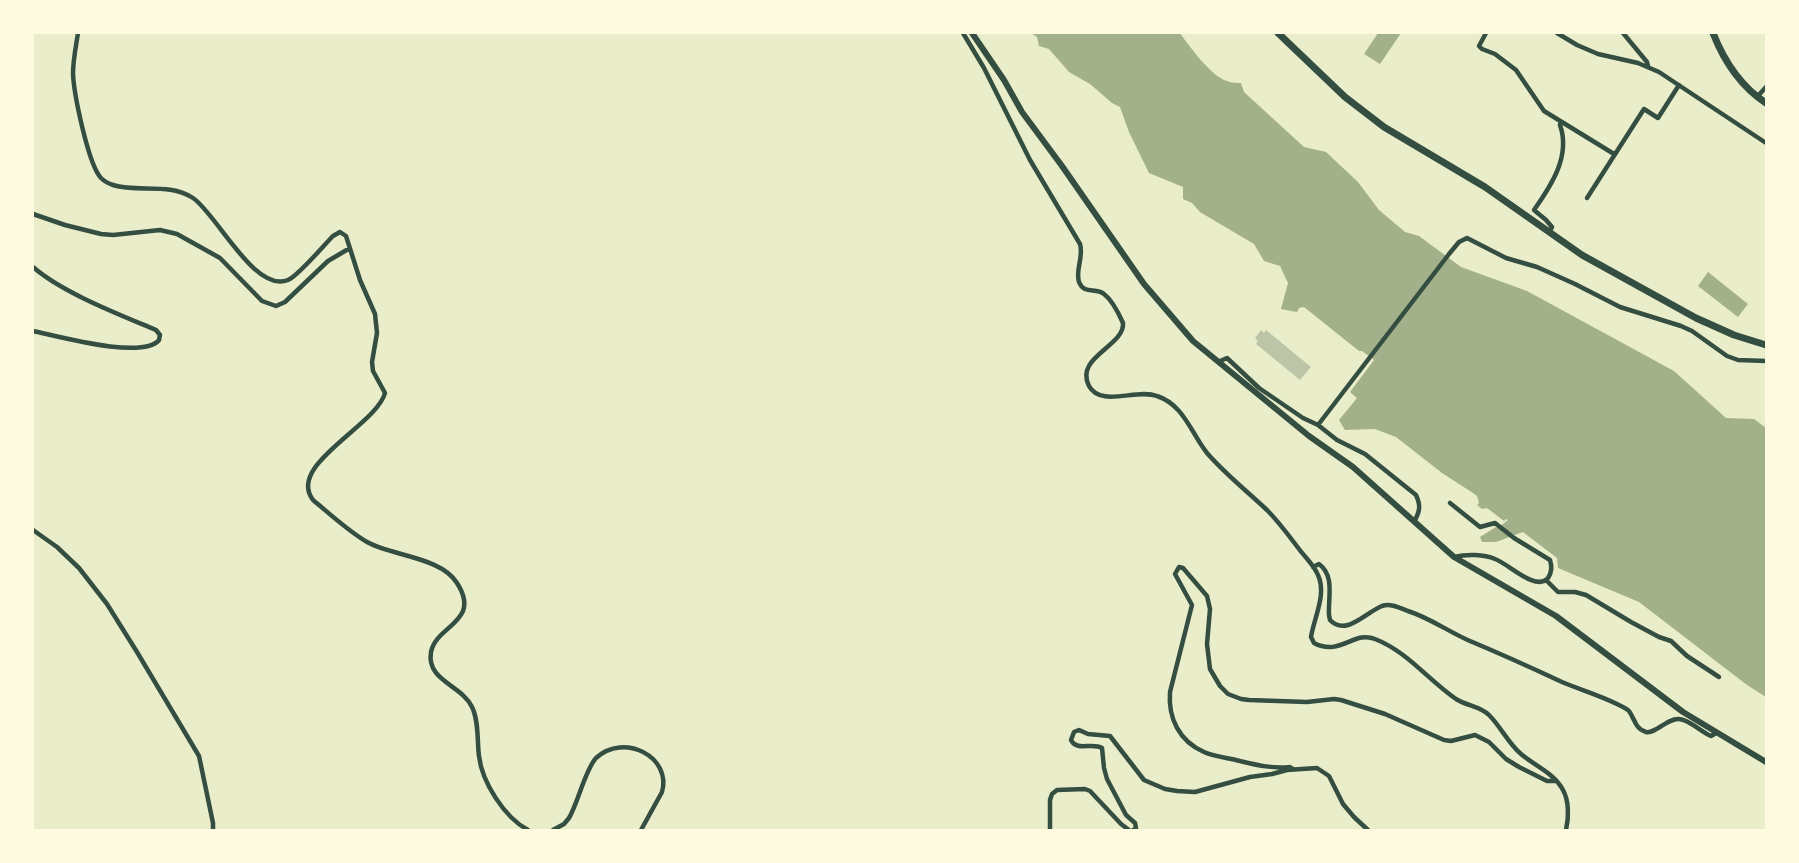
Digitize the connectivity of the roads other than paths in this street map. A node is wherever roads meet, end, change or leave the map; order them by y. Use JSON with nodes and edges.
{"nodes":[{"id":1,"x":78,"y":33,"type":"edge"},
{"id":2,"x":963,"y":33,"type":"edge"},
{"id":3,"x":972,"y":33,"type":"edge"},
{"id":4,"x":1278,"y":33,"type":"edge"},
{"id":5,"x":1486,"y":33,"type":"edge"},
{"id":6,"x":1557,"y":33,"type":"edge"},
{"id":7,"x":1623,"y":33,"type":"edge"},
{"id":8,"x":1713,"y":33,"type":"edge"},
{"id":9,"x":1648,"y":66,"type":"junction"},
{"id":10,"x":1679,"y":85,"type":"junction"},
{"id":11,"x":1766,"y":87,"type":"edge"},
{"id":12,"x":1757,"y":98,"type":"junction"},
{"id":13,"x":1766,"y":103,"type":"edge"},
{"id":14,"x":1561,"y":122,"type":"junction"},
{"id":15,"x":1766,"y":143,"type":"edge"},
{"id":16,"x":1614,"y":154,"type":"junction"},
{"id":17,"x":1587,"y":198,"type":"dead end"},
{"id":18,"x":33,"y":214,"type":"edge"},
{"id":19,"x":1550,"y":232,"type":"junction"},
{"id":20,"x":350,"y":248,"type":"junction"},
{"id":21,"x":33,"y":267,"type":"edge"},
{"id":22,"x":33,"y":331,"type":"edge"},
{"id":23,"x":1766,"y":345,"type":"edge"},
{"id":24,"x":1766,"y":361,"type":"edge"},
{"id":25,"x":1218,"y":362,"type":"junction"},
{"id":26,"x":1318,"y":425,"type":"junction"},
{"id":27,"x":1450,"y":503,"type":"dead end"},
{"id":28,"x":1414,"y":522,"type":"junction"},
{"id":29,"x":33,"y":530,"type":"edge"},
{"id":30,"x":1454,"y":557,"type":"junction"},
{"id":31,"x":1313,"y":567,"type":"junction"},
{"id":32,"x":1546,"y":580,"type":"junction"},
{"id":33,"x":1719,"y":677,"type":"dead end"},
{"id":34,"x":1716,"y":733,"type":"junction"},
{"id":35,"x":1766,"y":762,"type":"edge"},
{"id":36,"x":1293,"y":769,"type":"junction"},
{"id":37,"x":1556,"y":780,"type":"junction"},
{"id":38,"x":213,"y":830,"type":"edge"},
{"id":39,"x":528,"y":830,"type":"edge"},
{"id":40,"x":553,"y":830,"type":"edge"},
{"id":41,"x":641,"y":830,"type":"edge"},
{"id":42,"x":1050,"y":830,"type":"edge"},
{"id":43,"x":1131,"y":830,"type":"edge"},
{"id":44,"x":1368,"y":830,"type":"edge"},
{"id":45,"x":1566,"y":830,"type":"edge"}],
"edges":[{"from":1,"to":20,"type":"street"},
{"from":2,"to":31,"type":"street"},
{"from":3,"to":25,"type":"main road"},
{"from":4,"to":19,"type":"main road"},
{"from":5,"to":14,"type":"street"},
{"from":6,"to":9,"type":"street"},
{"from":7,"to":9,"type":"street"},
{"from":8,"to":12,"type":"main road"},
{"from":9,"to":10,"type":"street"},
{"from":10,"to":15,"type":"street"},
{"from":10,"to":16,"type":"street"},
{"from":11,"to":12,"type":"street"},
{"from":12,"to":13,"type":"main road"},
{"from":14,"to":16,"type":"street"},
{"from":14,"to":19,"type":"street"},
{"from":16,"to":17,"type":"street"},
{"from":18,"to":20,"type":"street"},
{"from":19,"to":23,"type":"main road"},
{"from":20,"to":39,"type":"street"},
{"from":21,"to":22,"type":"street"},
{"from":24,"to":26,"type":"street"},
{"from":25,"to":26,"type":"street"},
{"from":25,"to":28,"type":"main road"},
{"from":26,"to":28,"type":"street"},
{"from":27,"to":32,"type":"street"},
{"from":28,"to":30,"type":"main road"},
{"from":29,"to":38,"type":"street"},
{"from":30,"to":32,"type":"street"},
{"from":30,"to":34,"type":"main road"},
{"from":31,"to":34,"type":"street"},
{"from":31,"to":37,"type":"street"},
{"from":32,"to":33,"type":"street"},
{"from":34,"to":35,"type":"main road"},
{"from":36,"to":37,"type":"street"},
{"from":36,"to":43,"type":"street"},
{"from":36,"to":44,"type":"street"},
{"from":37,"to":45,"type":"street"},
{"from":40,"to":41,"type":"street"},
{"from":42,"to":43,"type":"street"}]}
